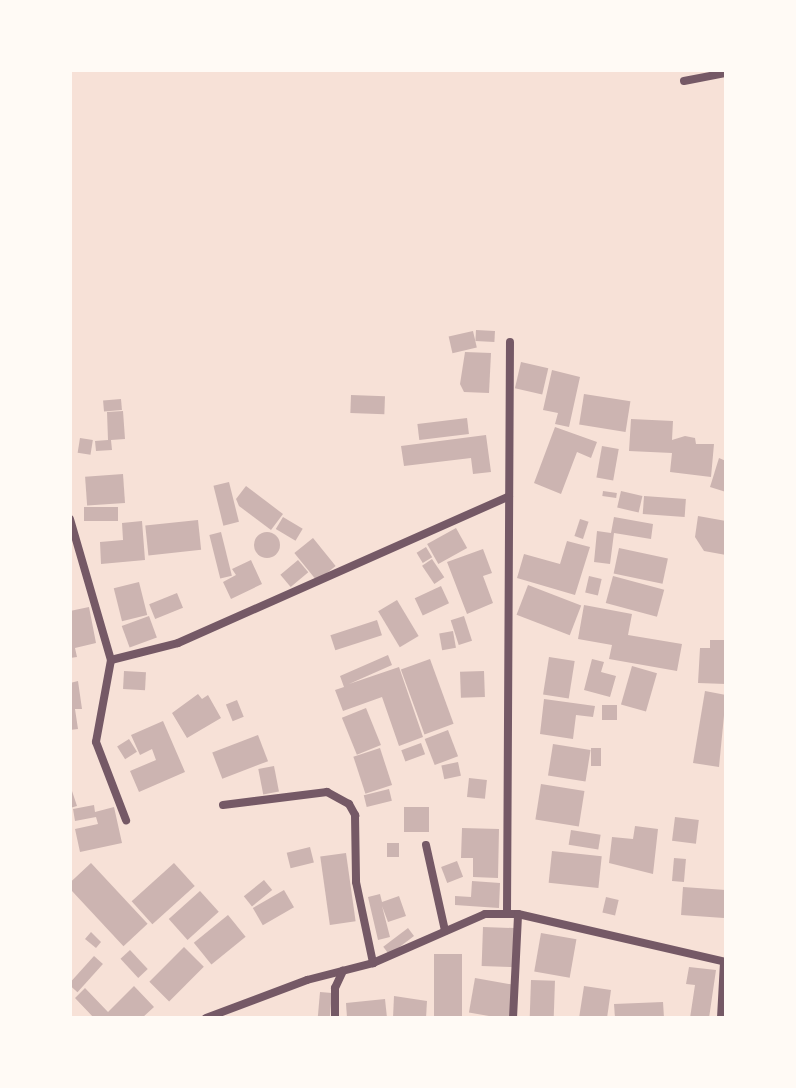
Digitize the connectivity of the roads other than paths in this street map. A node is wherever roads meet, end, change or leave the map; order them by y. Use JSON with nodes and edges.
{"nodes":[{"id":1,"x":726,"y":73,"type":"edge"},
{"id":2,"x":684,"y":81,"type":"dead end"},
{"id":3,"x":510,"y":342,"type":"dead end"},
{"id":4,"x":509,"y":496,"type":"junction"},
{"id":5,"x":70,"y":519,"type":"edge"},
{"id":6,"x":111,"y":660,"type":"junction"},
{"id":7,"x":223,"y":805,"type":"dead end"},
{"id":8,"x":126,"y":820,"type":"dead end"},
{"id":9,"x":426,"y":845,"type":"dead end"},
{"id":10,"x":507,"y":913,"type":"junction"},
{"id":11,"x":518,"y":914,"type":"junction"},
{"id":12,"x":445,"y":931,"type":"junction"},
{"id":13,"x":725,"y":962,"type":"edge"},
{"id":14,"x":373,"y":963,"type":"junction"},
{"id":15,"x":343,"y":971,"type":"junction"},
{"id":16,"x":206,"y":1018,"type":"edge"},
{"id":17,"x":335,"y":1018,"type":"edge"},
{"id":18,"x":513,"y":1018,"type":"edge"},
{"id":19,"x":721,"y":1018,"type":"edge"}],
"edges":[{"from":1,"to":2,"type":"street"},
{"from":3,"to":4,"type":"street"},
{"from":4,"to":6,"type":"street"},
{"from":4,"to":10,"type":"street"},
{"from":5,"to":6,"type":"street"},
{"from":6,"to":8,"type":"street"},
{"from":7,"to":14,"type":"street"},
{"from":9,"to":12,"type":"street"},
{"from":10,"to":11,"type":"street"},
{"from":10,"to":12,"type":"street"},
{"from":11,"to":13,"type":"street"},
{"from":11,"to":18,"type":"street"},
{"from":12,"to":14,"type":"street"},
{"from":13,"to":19,"type":"street"},
{"from":14,"to":15,"type":"street"},
{"from":15,"to":16,"type":"street"},
{"from":15,"to":17,"type":"street"}]}
